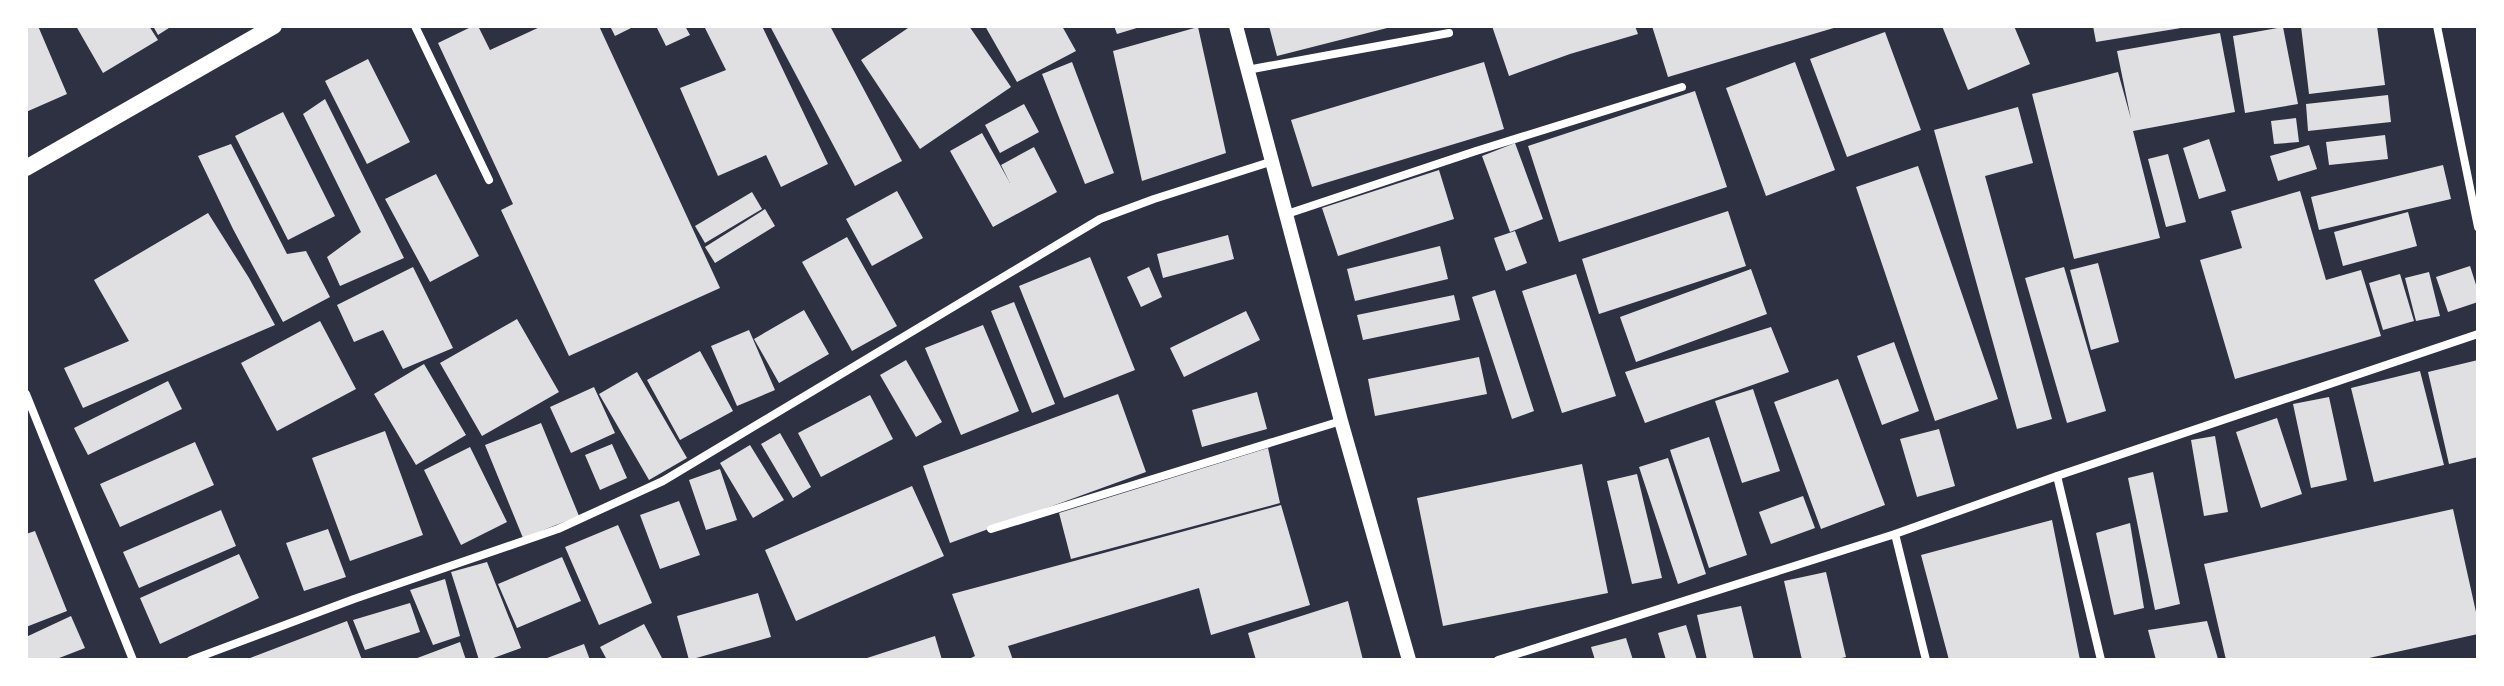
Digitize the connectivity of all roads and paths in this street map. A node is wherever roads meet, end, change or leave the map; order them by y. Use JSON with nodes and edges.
{"nodes":[{"id":1,"x":274,"y":26,"type":"edge"},
{"id":2,"x":415,"y":26,"type":"edge"},
{"id":3,"x":1236,"y":26,"type":"edge"},
{"id":4,"x":2437,"y":26,"type":"edge"},
{"id":5,"x":1449,"y":33,"type":"dead end"},
{"id":6,"x":1247,"y":70,"type":"junction"},
{"id":7,"x":1682,"y":87,"type":"dead end"},
{"id":8,"x":1273,"y":161,"type":"junction"},
{"id":9,"x":26,"y":168,"type":"edge"},
{"id":10,"x":489,"y":180,"type":"dead end"},
{"id":11,"x":1287,"y":214,"type":"junction"},
{"id":12,"x":2478,"y":227,"type":"edge"},
{"id":13,"x":2478,"y":334,"type":"edge"},
{"id":14,"x":26,"y":394,"type":"edge"},
{"id":15,"x":1341,"y":421,"type":"junction"},
{"id":16,"x":2057,"y":476,"type":"junction"},
{"id":17,"x":991,"y":529,"type":"dead end"},
{"id":18,"x":1895,"y":534,"type":"junction"},
{"id":19,"x":133,"y":660,"type":"edge"},
{"id":20,"x":191,"y":660,"type":"edge"},
{"id":21,"x":1409,"y":660,"type":"edge"},
{"id":22,"x":1498,"y":660,"type":"edge"},
{"id":23,"x":1926,"y":660,"type":"edge"},
{"id":24,"x":2101,"y":660,"type":"edge"}],
"edges":[{"from":1,"to":9,"type":"main road"},
{"from":2,"to":10,"type":"street"},
{"from":3,"to":6,"type":"street"},
{"from":4,"to":12,"type":"street"},
{"from":5,"to":6,"type":"street"},
{"from":6,"to":8,"type":"street"},
{"from":7,"to":11,"type":"street"},
{"from":8,"to":11,"type":"street"},
{"from":8,"to":20,"type":"street"},
{"from":11,"to":15,"type":"street"},
{"from":13,"to":16,"type":"street"},
{"from":14,"to":19,"type":"street"},
{"from":15,"to":17,"type":"street"},
{"from":15,"to":21,"type":"street"},
{"from":16,"to":18,"type":"street"},
{"from":16,"to":24,"type":"street"},
{"from":18,"to":22,"type":"street"},
{"from":18,"to":23,"type":"street"}]}
